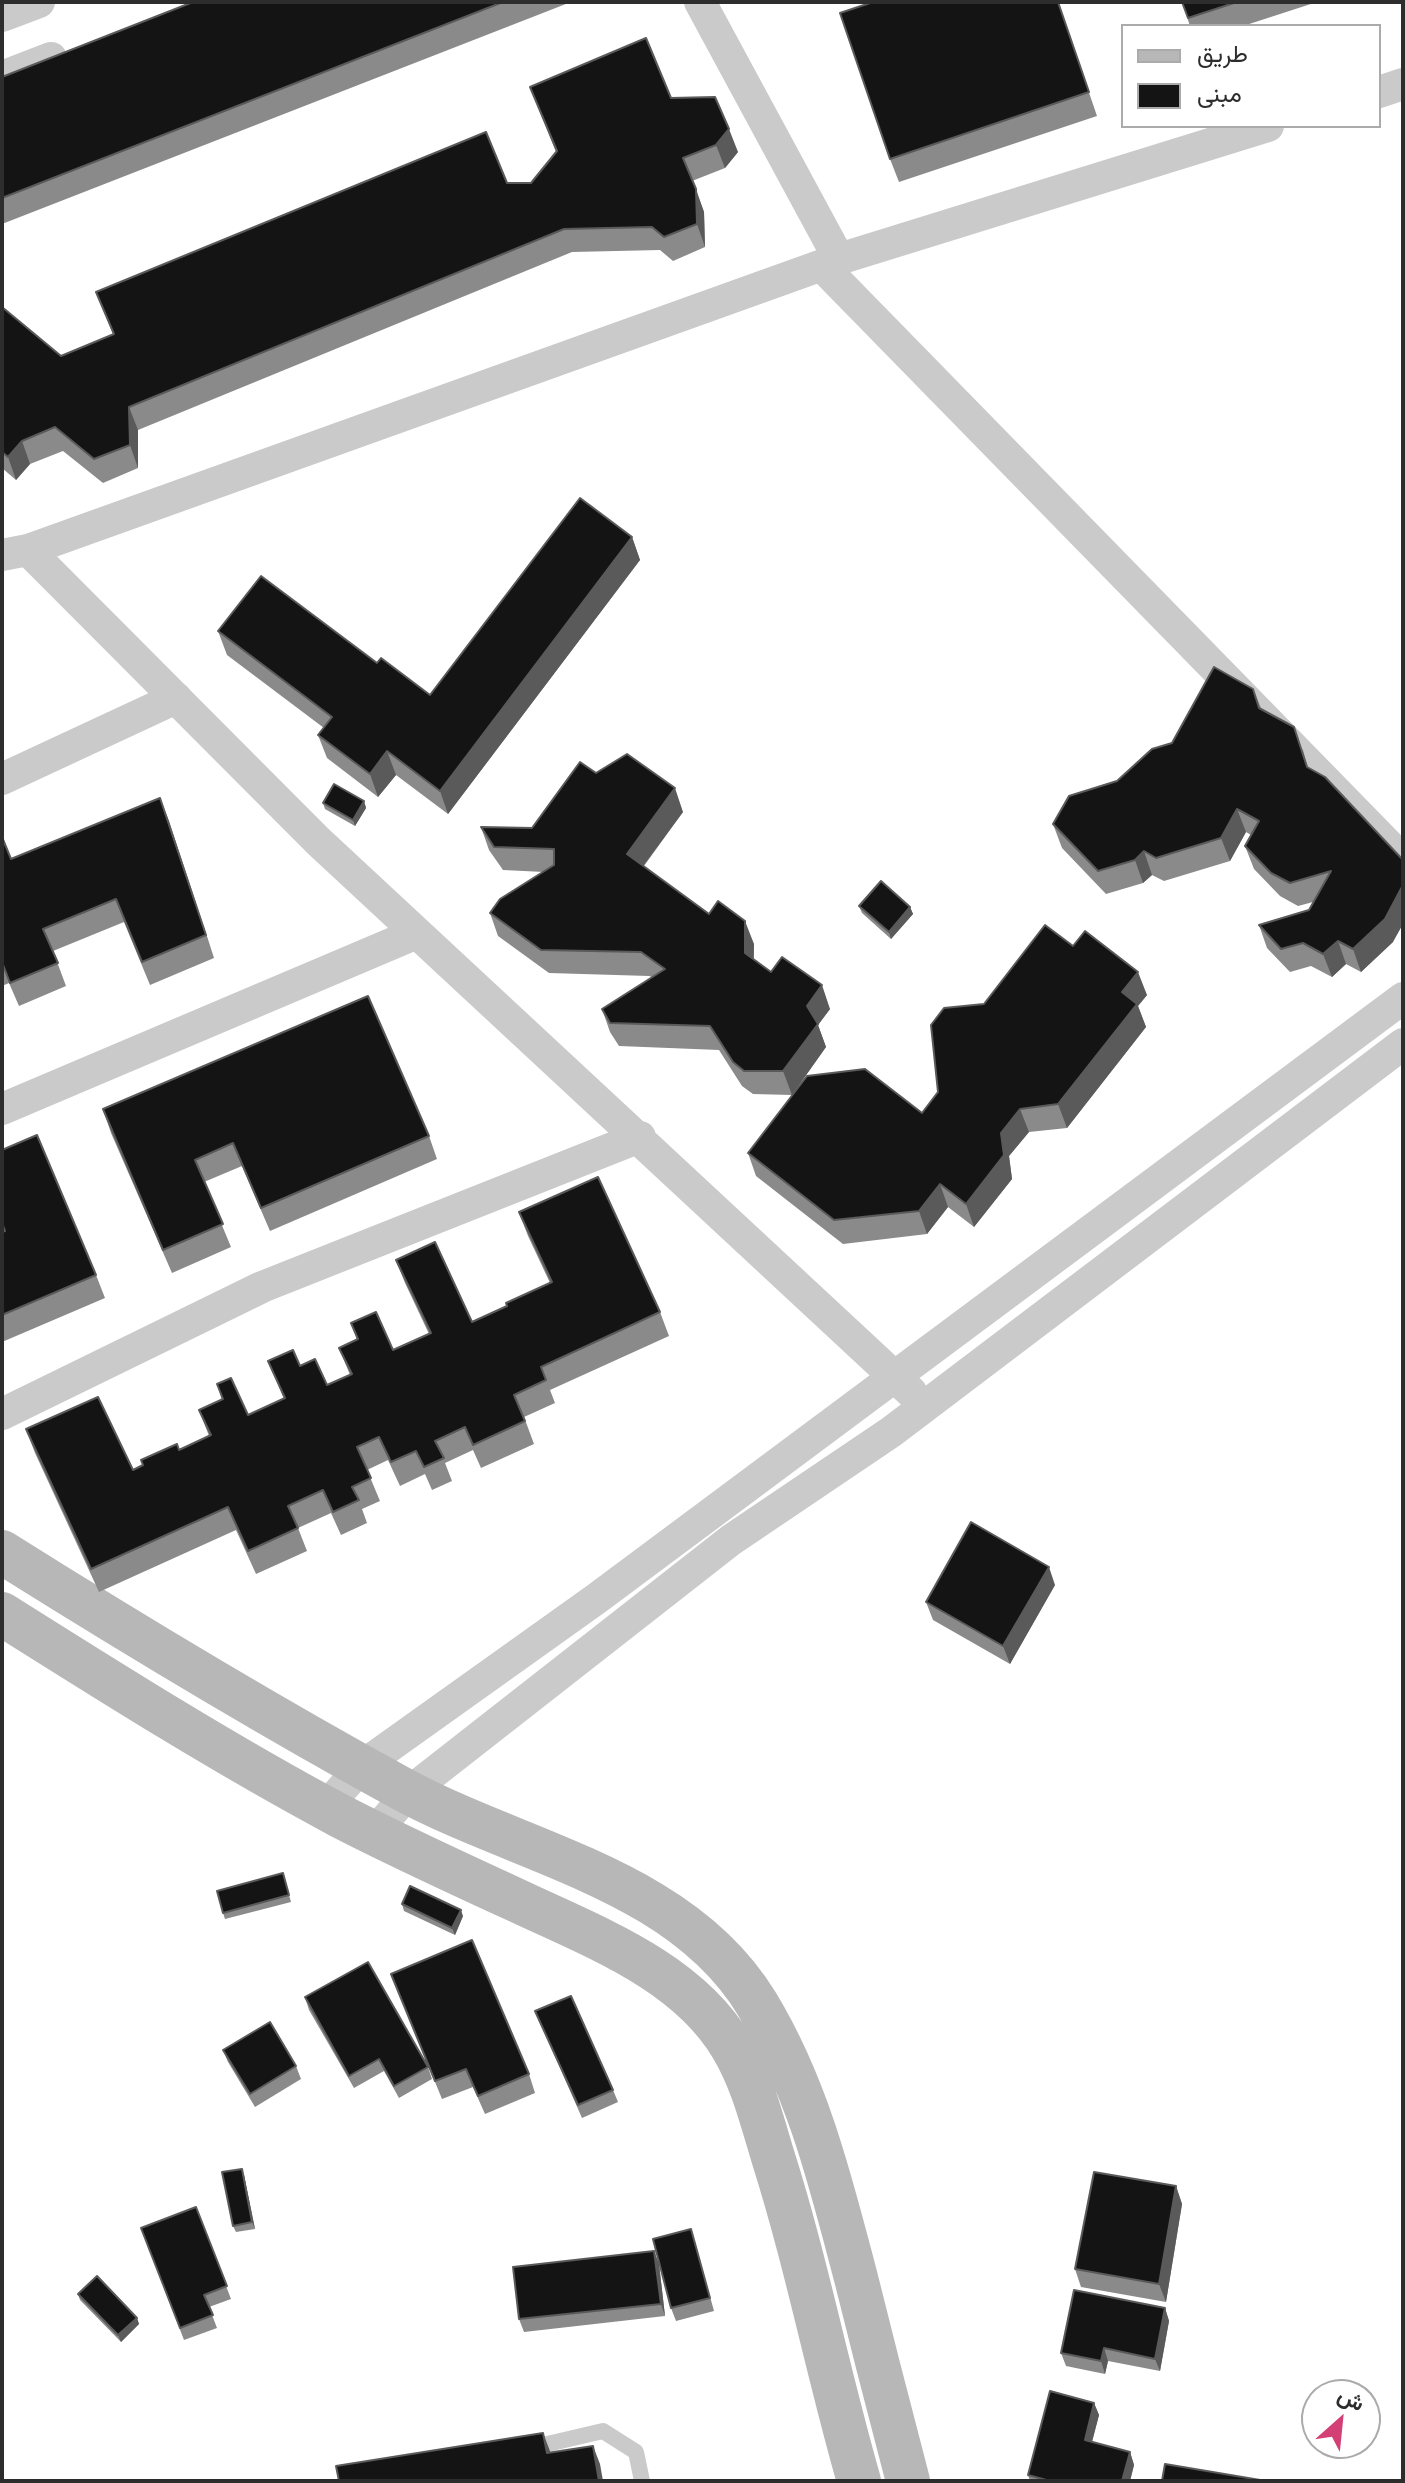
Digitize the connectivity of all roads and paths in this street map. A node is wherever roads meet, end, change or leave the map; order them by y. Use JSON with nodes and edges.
{"nodes":[{"id":1,"x":39,"y":2,"type":"edge"},
{"id":2,"x":700,"y":2,"type":"edge"},
{"id":3,"x":2,"y":16,"type":"edge"},
{"id":4,"x":77,"y":48,"type":"edge"},
{"id":5,"x":2,"y":77,"type":"edge"},
{"id":6,"x":1403,"y":84,"type":"edge"},
{"id":7,"x":1381,"y":91,"type":"edge"},
{"id":8,"x":1262,"y":128,"type":"edge"},
{"id":9,"x":831,"y":262,"type":"junction"},
{"id":10,"x":15,"y":552,"type":"edge"},
{"id":11,"x":176,"y":698,"type":"junction"},
{"id":12,"x":2,"y":779,"type":"edge"},
{"id":13,"x":1403,"y":860,"type":"edge"},
{"id":14,"x":417,"y":933,"type":"junction"},
{"id":15,"x":1403,"y":998,"type":"edge"},
{"id":16,"x":1403,"y":1044,"type":"edge"},
{"id":17,"x":2,"y":1109,"type":"edge"},
{"id":18,"x":640,"y":1137,"type":"junction"},
{"id":19,"x":896,"y":1376,"type":"junction"},
{"id":20,"x":925,"y":1406,"type":"junction"},
{"id":21,"x":2,"y":1414,"type":"edge"},
{"id":22,"x":2,"y":1552,"type":"edge"},
{"id":23,"x":2,"y":1614,"type":"edge"},
{"id":24,"x":362,"y":1766,"type":"junction"},
{"id":25,"x":409,"y":1792,"type":"junction"},
{"id":26,"x":326,"y":1807,"type":"junction"},
{"id":27,"x":375,"y":1832,"type":"junction"},
{"id":28,"x":511,"y":2453,"type":"edge"},
{"id":29,"x":642,"y":2481,"type":"edge"},
{"id":30,"x":859,"y":2481,"type":"edge"},
{"id":31,"x":908,"y":2481,"type":"edge"}],
"edges":[{"from":1,"to":3,"type":"street"},
{"from":2,"to":9,"type":"street"},
{"from":4,"to":5,"type":"street"},
{"from":6,"to":7,"type":"street"},
{"from":8,"to":9,"type":"street"},
{"from":9,"to":10,"type":"street"},
{"from":9,"to":13,"type":"street"},
{"from":10,"to":11,"type":"street"},
{"from":11,"to":12,"type":"street"},
{"from":11,"to":14,"type":"street"},
{"from":14,"to":17,"type":"street"},
{"from":14,"to":18,"type":"street"},
{"from":15,"to":19,"type":"street"},
{"from":16,"to":20,"type":"street"},
{"from":18,"to":19,"type":"street"},
{"from":18,"to":21,"type":"street"},
{"from":19,"to":20,"type":"street"},
{"from":19,"to":24,"type":"street"},
{"from":20,"to":25,"type":"street"},
{"from":22,"to":24,"type":"main road"},
{"from":23,"to":26,"type":"main road"},
{"from":24,"to":25,"type":"main road"},
{"from":24,"to":26,"type":"street"},
{"from":25,"to":27,"type":"street"},
{"from":25,"to":31,"type":"main road"},
{"from":26,"to":27,"type":"main road"},
{"from":27,"to":30,"type":"main road"},
{"from":28,"to":29,"type":"lane"}]}
